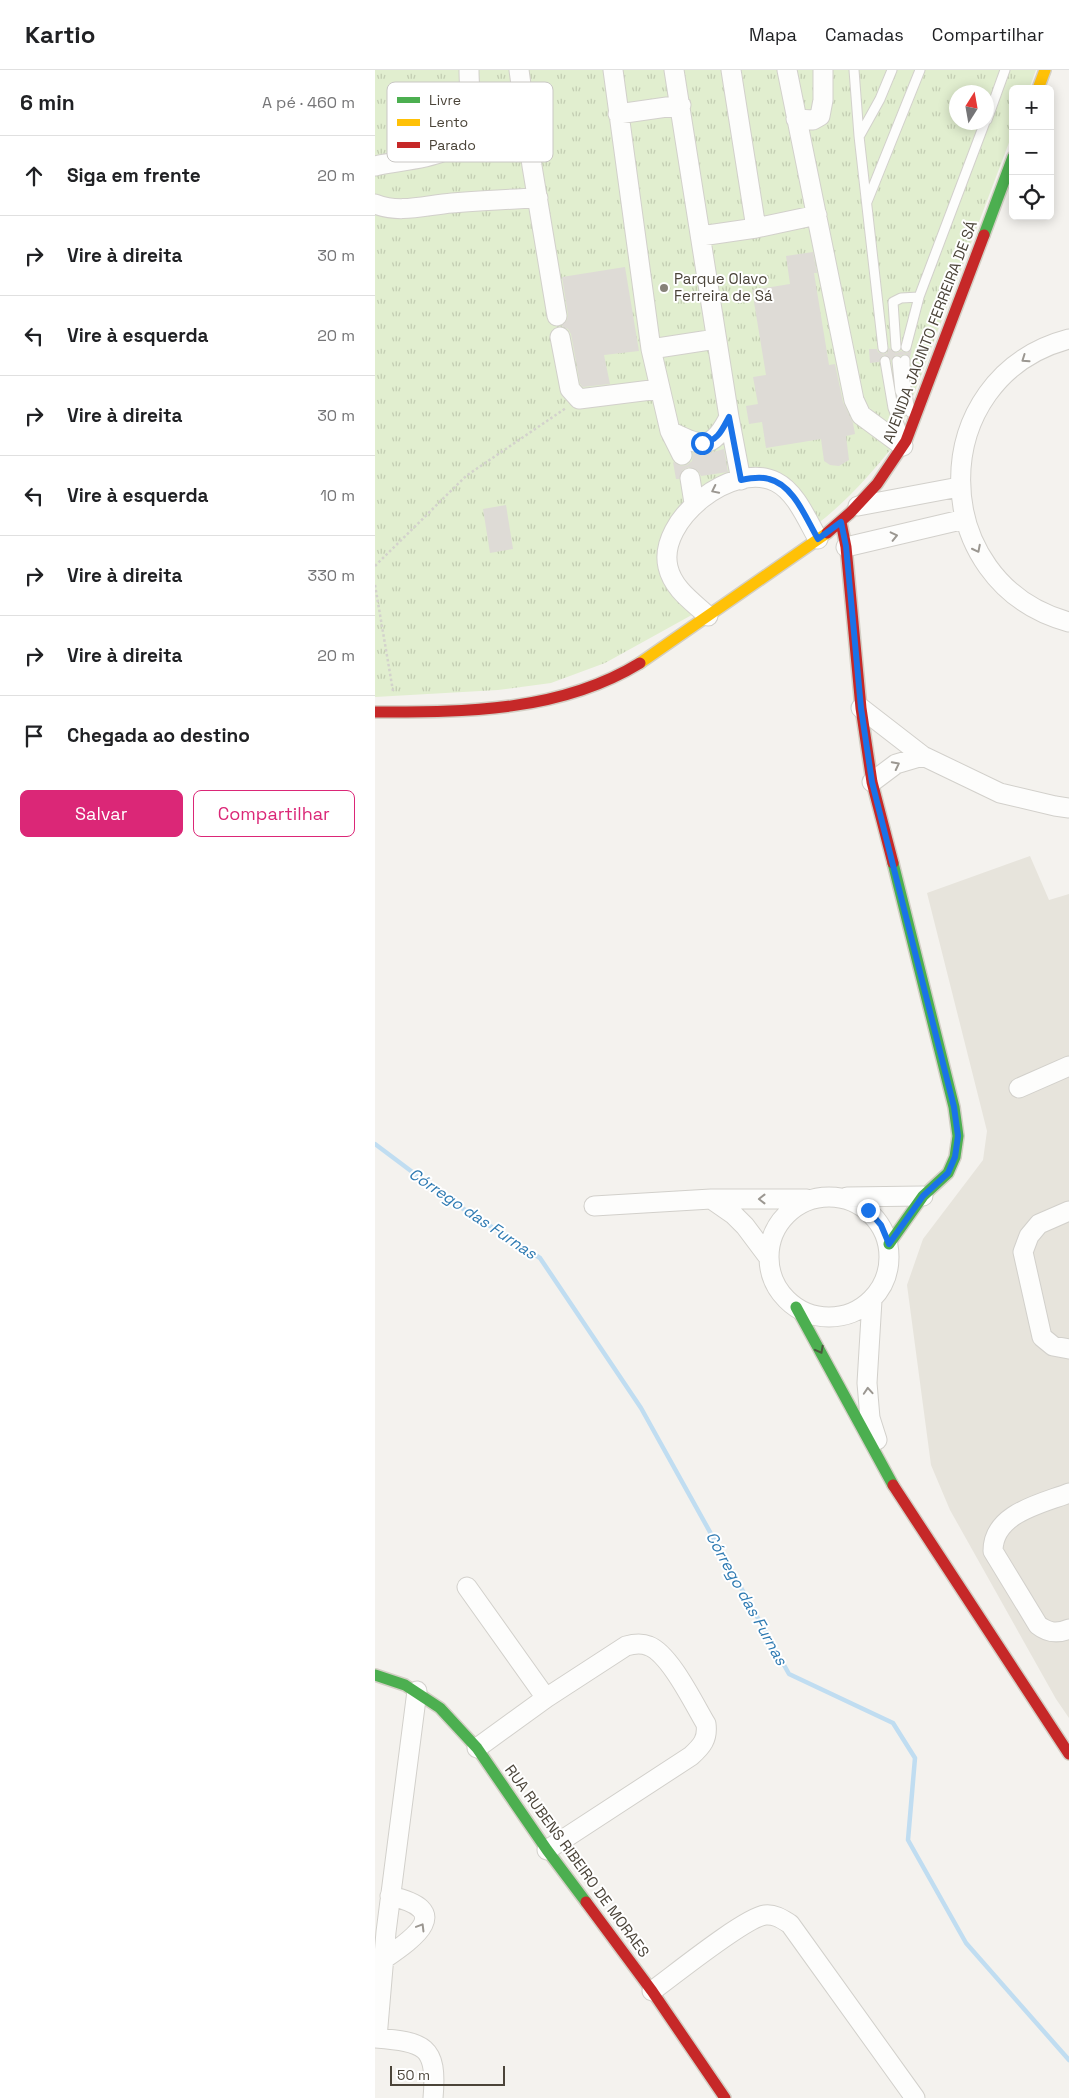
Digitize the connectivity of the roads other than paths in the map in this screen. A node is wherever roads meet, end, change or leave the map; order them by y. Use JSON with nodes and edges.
{"nodes":[{"id":1,"x":613,"y":70,"type":"edge"},
{"id":2,"x":674,"y":70,"type":"edge"},
{"id":3,"x":731,"y":70,"type":"edge"},
{"id":4,"x":787,"y":70,"type":"edge"},
{"id":5,"x":823,"y":70,"type":"edge"},
{"id":6,"x":854,"y":70,"type":"edge"},
{"id":7,"x":860,"y":70,"type":"edge"},
{"id":8,"x":892,"y":70,"type":"edge"},
{"id":9,"x":919,"y":70,"type":"edge"},
{"id":10,"x":1005,"y":70,"type":"edge"},
{"id":11,"x":1045,"y":70,"type":"edge"},
{"id":12,"x":855,"y":84,"type":"junction"},
{"id":13,"x":1039,"y":85,"type":"edge"},
{"id":14,"x":994,"y":100,"type":"edge"},
{"id":15,"x":681,"y":104,"type":"junction"},
{"id":16,"x":618,"y":114,"type":"junction"},
{"id":17,"x":797,"y":119,"type":"junction"},
{"id":18,"x":983,"y":130,"type":"edge"},
{"id":19,"x":859,"y":136,"type":"junction"},
{"id":20,"x":395,"y":162,"type":"edge"},
{"id":21,"x":533,"y":162,"type":"edge"},
{"id":22,"x":375,"y":166,"type":"edge"},
{"id":23,"x":1009,"y":168,"type":"edge"},
{"id":24,"x":538,"y":198,"type":"junction"},
{"id":25,"x":867,"y":203,"type":"junction"},
{"id":26,"x":375,"y":204,"type":"edge"},
{"id":27,"x":817,"y":216,"type":"junction"},
{"id":28,"x":755,"y":228,"type":"junction"},
{"id":29,"x":701,"y":236,"type":"junction"},
{"id":30,"x":919,"y":297,"type":"junction"},
{"id":31,"x":557,"y":316,"type":"dead end"},
{"id":32,"x":560,"y":338,"type":"dead end"},
{"id":33,"x":716,"y":338,"type":"junction"},
{"id":34,"x":1069,"y":339,"type":"edge"},
{"id":35,"x":895,"y":347,"type":"dead end"},
{"id":36,"x":905,"y":347,"type":"dead end"},
{"id":37,"x":883,"y":348,"type":"dead end"},
{"id":38,"x":651,"y":349,"type":"junction"},
{"id":39,"x":901,"y":360,"type":"dead end"},
{"id":40,"x":885,"y":361,"type":"dead end"},
{"id":41,"x":659,"y":389,"type":"junction"},
{"id":42,"x":729,"y":417,"type":"junction"},
{"id":43,"x":913,"y":425,"type":"junction"},
{"id":44,"x":670,"y":431,"type":"junction"},
{"id":45,"x":904,"y":443,"type":"junction"},
{"id":46,"x":682,"y":455,"type":"dead end"},
{"id":47,"x":690,"y":478,"type":"dead end"},
{"id":48,"x":741,"y":480,"type":"junction"},
{"id":49,"x":959,"y":486,"type":"junction"},
{"id":50,"x":694,"y":503,"type":"junction"},
{"id":51,"x":858,"y":506,"type":"junction"},
{"id":52,"x":965,"y":519,"type":"junction"},
{"id":53,"x":841,"y":522,"type":"junction"},
{"id":54,"x":818,"y":539,"type":"junction"},
{"id":55,"x":846,"y":546,"type":"junction"},
{"id":56,"x":708,"y":616,"type":"junction"},
{"id":57,"x":1069,"y":622,"type":"edge"},
{"id":58,"x":861,"y":708,"type":"junction"},
{"id":59,"x":375,"y":712,"type":"edge"},
{"id":60,"x":923,"y":756,"type":"junction"},
{"id":61,"x":872,"y":782,"type":"junction"},
{"id":62,"x":1069,"y":808,"type":"edge"},
{"id":63,"x":1069,"y":1066,"type":"edge"},
{"id":64,"x":1019,"y":1088,"type":"dead end"},
{"id":65,"x":923,"y":1196,"type":"junction"},
{"id":66,"x":842,"y":1197,"type":"junction"},
{"id":67,"x":811,"y":1199,"type":"junction"},
{"id":68,"x":711,"y":1200,"type":"junction"},
{"id":69,"x":594,"y":1206,"type":"dead end"},
{"id":70,"x":1069,"y":1211,"type":"edge"},
{"id":71,"x":889,"y":1244,"type":"junction"},
{"id":72,"x":769,"y":1258,"type":"junction"},
{"id":73,"x":872,"y":1300,"type":"junction"},
{"id":74,"x":797,"y":1307,"type":"junction"},
{"id":75,"x":1069,"y":1349,"type":"edge"},
{"id":76,"x":894,"y":1488,"type":"junction"},
{"id":77,"x":1069,"y":1493,"type":"edge"},
{"id":78,"x":467,"y":1587,"type":"dead end"},
{"id":79,"x":1069,"y":1630,"type":"edge"},
{"id":80,"x":375,"y":1675,"type":"edge"},
{"id":81,"x":417,"y":1691,"type":"junction"},
{"id":82,"x":546,"y":1698,"type":"junction"},
{"id":83,"x":477,"y":1748,"type":"junction"},
{"id":84,"x":1069,"y":1754,"type":"edge"},
{"id":85,"x":547,"y":1850,"type":"junction"},
{"id":86,"x":391,"y":1896,"type":"junction"},
{"id":87,"x":385,"y":1959,"type":"junction"},
{"id":88,"x":652,"y":1991,"type":"junction"},
{"id":89,"x":376,"y":2038,"type":"edge"},
{"id":90,"x":433,"y":2098,"type":"edge"},
{"id":91,"x":725,"y":2098,"type":"edge"},
{"id":92,"x":915,"y":2098,"type":"edge"}],
"edges":[{"from":1,"to":16,"type":"street"},
{"from":2,"to":15,"type":"street"},
{"from":3,"to":28,"type":"street"},
{"from":4,"to":17,"type":"street"},
{"from":5,"to":17,"type":"street"},
{"from":6,"to":12,"type":"lane"},
{"from":7,"to":12,"type":"lane"},
{"from":8,"to":19,"type":"lane"},
{"from":9,"to":25,"type":"lane"},
{"from":10,"to":14,"type":"lane"},
{"from":11,"to":13,"type":"street"},
{"from":12,"to":19,"type":"lane"},
{"from":15,"to":16,"type":"street"},
{"from":15,"to":29,"type":"street"},
{"from":16,"to":38,"type":"street"},
{"from":17,"to":27,"type":"street"},
{"from":18,"to":30,"type":"lane"},
{"from":19,"to":25,"type":"lane"},
{"from":20,"to":22,"type":"street"},
{"from":21,"to":24,"type":"street"},
{"from":23,"to":43,"type":"street","name":"AVENIDA JACINTO FERREIRA DE SÁ"},
{"from":24,"to":26,"type":"street"},
{"from":24,"to":31,"type":"street"},
{"from":25,"to":37,"type":"lane"},
{"from":27,"to":28,"type":"street"},
{"from":27,"to":45,"type":"street"},
{"from":28,"to":29,"type":"street"},
{"from":29,"to":33,"type":"street"},
{"from":30,"to":35,"type":"lane"},
{"from":30,"to":36,"type":"lane"},
{"from":32,"to":41,"type":"street"},
{"from":33,"to":38,"type":"street"},
{"from":33,"to":42,"type":"street"},
{"from":34,"to":49,"type":"street","one_way":true},
{"from":38,"to":41,"type":"street"},
{"from":39,"to":43,"type":"lane"},
{"from":40,"to":45,"type":"lane"},
{"from":41,"to":44,"type":"street"},
{"from":42,"to":44,"type":"street"},
{"from":42,"to":48,"type":"street"},
{"from":43,"to":45,"type":"street","name":"AVENIDA JACINTO FERREIRA DE SÁ"},
{"from":44,"to":46,"type":"street"},
{"from":45,"to":51,"type":"street","name":"AVENIDA JACINTO FERREIRA DE SÁ"},
{"from":47,"to":50,"type":"street"},
{"from":48,"to":50,"type":"street","one_way":true},
{"from":48,"to":54,"type":"street"},
{"from":49,"to":51,"type":"street"},
{"from":49,"to":52,"type":"street"},
{"from":50,"to":56,"type":"street"},
{"from":51,"to":53,"type":"street","name":"AVENIDA JACINTO FERREIRA DE SÁ"},
{"from":55,"to":52,"type":"street","one_way":true},
{"from":52,"to":57,"type":"street","one_way":true},
{"from":53,"to":54,"type":"street","name":"AVENIDA JACINTO FERREIRA DE SÁ"},
{"from":53,"to":55,"type":"street"},
{"from":54,"to":56,"type":"street","name":"AVENIDA JACINTO FERREIRA DE SÁ"},
{"from":55,"to":58,"type":"street"},
{"from":56,"to":59,"type":"street","name":"AVENIDA JACINTO FERREIRA DE SÁ"},
{"from":58,"to":60,"type":"street"},
{"from":58,"to":61,"type":"street"},
{"from":61,"to":60,"type":"street","one_way":true},
{"from":60,"to":62,"type":"street"},
{"from":61,"to":65,"type":"street"},
{"from":63,"to":64,"type":"street"},
{"from":65,"to":66,"type":"street"},
{"from":65,"to":71,"type":"street"},
{"from":66,"to":67,"type":"street"},
{"from":66,"to":71,"type":"street"},
{"from":67,"to":68,"type":"street","one_way":true},
{"from":67,"to":72,"type":"street"},
{"from":68,"to":69,"type":"street"},
{"from":68,"to":72,"type":"street"},
{"from":70,"to":75,"type":"street"},
{"from":71,"to":73,"type":"street"},
{"from":72,"to":74,"type":"street"},
{"from":73,"to":74,"type":"street"},
{"from":76,"to":73,"type":"street","one_way":true},
{"from":74,"to":76,"type":"street","one_way":true},
{"from":76,"to":84,"type":"street"},
{"from":77,"to":79,"type":"street"},
{"from":78,"to":82,"type":"street"},
{"from":80,"to":81,"type":"street","name":"RUA RUBENS RIBEIRO DE MORAES"},
{"from":81,"to":83,"type":"street","name":"RUA RUBENS RIBEIRO DE MORAES"},
{"from":81,"to":86,"type":"street"},
{"from":82,"to":83,"type":"street"},
{"from":82,"to":85,"type":"street"},
{"from":83,"to":85,"type":"street","name":"RUA RUBENS RIBEIRO DE MORAES"},
{"from":85,"to":88,"type":"street","name":"RUA RUBENS RIBEIRO DE MORAES"},
{"from":86,"to":87,"type":"street"},
{"from":87,"to":86,"type":"street","one_way":true},
{"from":87,"to":89,"type":"street"},
{"from":88,"to":91,"type":"street","name":"RUA RUBENS RIBEIRO DE MORAES"},
{"from":88,"to":92,"type":"street"},
{"from":89,"to":90,"type":"street"}]}
